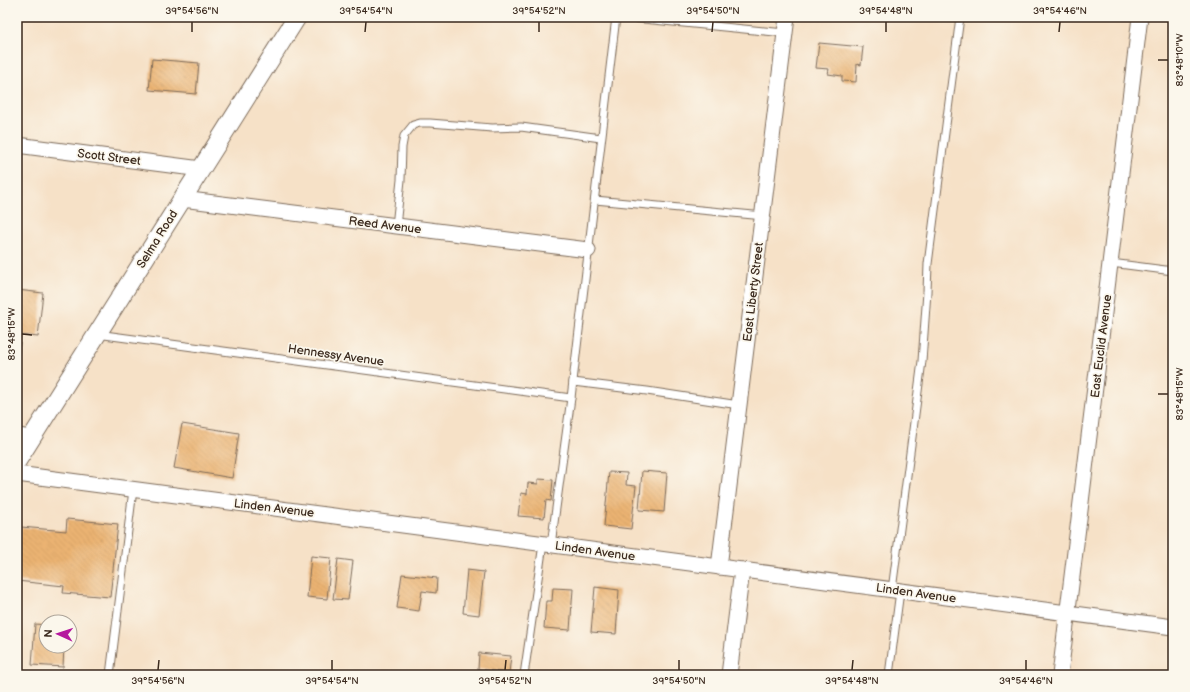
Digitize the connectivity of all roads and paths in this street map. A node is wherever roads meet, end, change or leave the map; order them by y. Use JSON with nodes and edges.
{"nodes":[{"id":1,"x":297,"y":17,"type":"edge"},
{"id":2,"x":616,"y":17,"type":"edge"},
{"id":3,"x":622,"y":17,"type":"edge"},
{"id":4,"x":787,"y":17,"type":"edge"},
{"id":5,"x":960,"y":17,"type":"edge"},
{"id":6,"x":1140,"y":17,"type":"edge"},
{"id":7,"x":785,"y":33,"type":"junction"},
{"id":8,"x":601,"y":138,"type":"junction"},
{"id":9,"x":17,"y":145,"type":"edge"},
{"id":10,"x":201,"y":169,"type":"junction"},
{"id":11,"x":182,"y":199,"type":"junction"},
{"id":12,"x":595,"y":200,"type":"junction"},
{"id":13,"x":764,"y":216,"type":"junction"},
{"id":14,"x":396,"y":226,"type":"junction"},
{"id":15,"x":588,"y":250,"type":"junction"},
{"id":16,"x":1111,"y":263,"type":"junction"},
{"id":17,"x":1173,"y":272,"type":"edge"},
{"id":18,"x":97,"y":334,"type":"junction"},
{"id":19,"x":573,"y":382,"type":"junction"},
{"id":20,"x":571,"y":398,"type":"junction"},
{"id":21,"x":739,"y":404,"type":"junction"},
{"id":22,"x":24,"y":437,"type":"edge"},
{"id":23,"x":17,"y":461,"type":"edge"},
{"id":24,"x":17,"y":474,"type":"edge"},
{"id":25,"x":133,"y":490,"type":"junction"},
{"id":26,"x":547,"y":544,"type":"junction"},
{"id":27,"x":719,"y":567,"type":"junction"},
{"id":28,"x":742,"y":570,"type":"junction"},
{"id":29,"x":896,"y":591,"type":"junction"},
{"id":30,"x":1068,"y":614,"type":"junction"},
{"id":31,"x":1173,"y":627,"type":"edge"},
{"id":32,"x":110,"y":675,"type":"edge"},
{"id":33,"x":524,"y":675,"type":"edge"},
{"id":34,"x":729,"y":675,"type":"edge"},
{"id":35,"x":889,"y":675,"type":"edge"},
{"id":36,"x":1060,"y":675,"type":"edge"}],
"edges":[{"from":1,"to":10,"type":"street","name":"Selma Road"},
{"from":2,"to":8,"type":"lane"},
{"from":3,"to":7,"type":"lane"},
{"from":4,"to":7,"type":"street","name":"East Liberty Street"},
{"from":5,"to":29,"type":"lane"},
{"from":6,"to":16,"type":"street","name":"East Euclid Avenue"},
{"from":7,"to":13,"type":"street","name":"East Liberty Street"},
{"from":8,"to":12,"type":"lane"},
{"from":8,"to":14,"type":"lane"},
{"from":9,"to":10,"type":"street","name":"Scott Street"},
{"from":10,"to":11,"type":"street","name":"Selma Road"},
{"from":11,"to":14,"type":"street","name":"Reed Avenue"},
{"from":11,"to":18,"type":"street","name":"Selma Road"},
{"from":12,"to":13,"type":"lane"},
{"from":12,"to":15,"type":"lane"},
{"from":13,"to":21,"type":"street","name":"East Liberty Street"},
{"from":14,"to":15,"type":"street","name":"Reed Avenue"},
{"from":15,"to":19,"type":"lane"},
{"from":16,"to":17,"type":"lane"},
{"from":16,"to":30,"type":"street","name":"East Euclid Avenue"},
{"from":18,"to":20,"type":"lane","name":"Hennessy Avenue"},
{"from":18,"to":22,"type":"street","name":"Selma Road"},
{"from":19,"to":20,"type":"lane"},
{"from":19,"to":21,"type":"lane"},
{"from":20,"to":26,"type":"lane"},
{"from":21,"to":27,"type":"street","name":"East Liberty Street"},
{"from":22,"to":23,"type":"street","name":"Selma Road"},
{"from":24,"to":25,"type":"street","name":"Linden Avenue"},
{"from":25,"to":26,"type":"street","name":"Linden Avenue"},
{"from":25,"to":32,"type":"lane"},
{"from":26,"to":27,"type":"street","name":"Linden Avenue"},
{"from":26,"to":33,"type":"lane"},
{"from":27,"to":28,"type":"street","name":"Linden Avenue"},
{"from":28,"to":29,"type":"street","name":"Linden Avenue"},
{"from":28,"to":34,"type":"street"},
{"from":29,"to":30,"type":"street","name":"Linden Avenue"},
{"from":29,"to":35,"type":"lane"},
{"from":30,"to":31,"type":"street","name":"Linden Avenue"},
{"from":30,"to":36,"type":"street","name":"East Euclid Avenue"}]}
